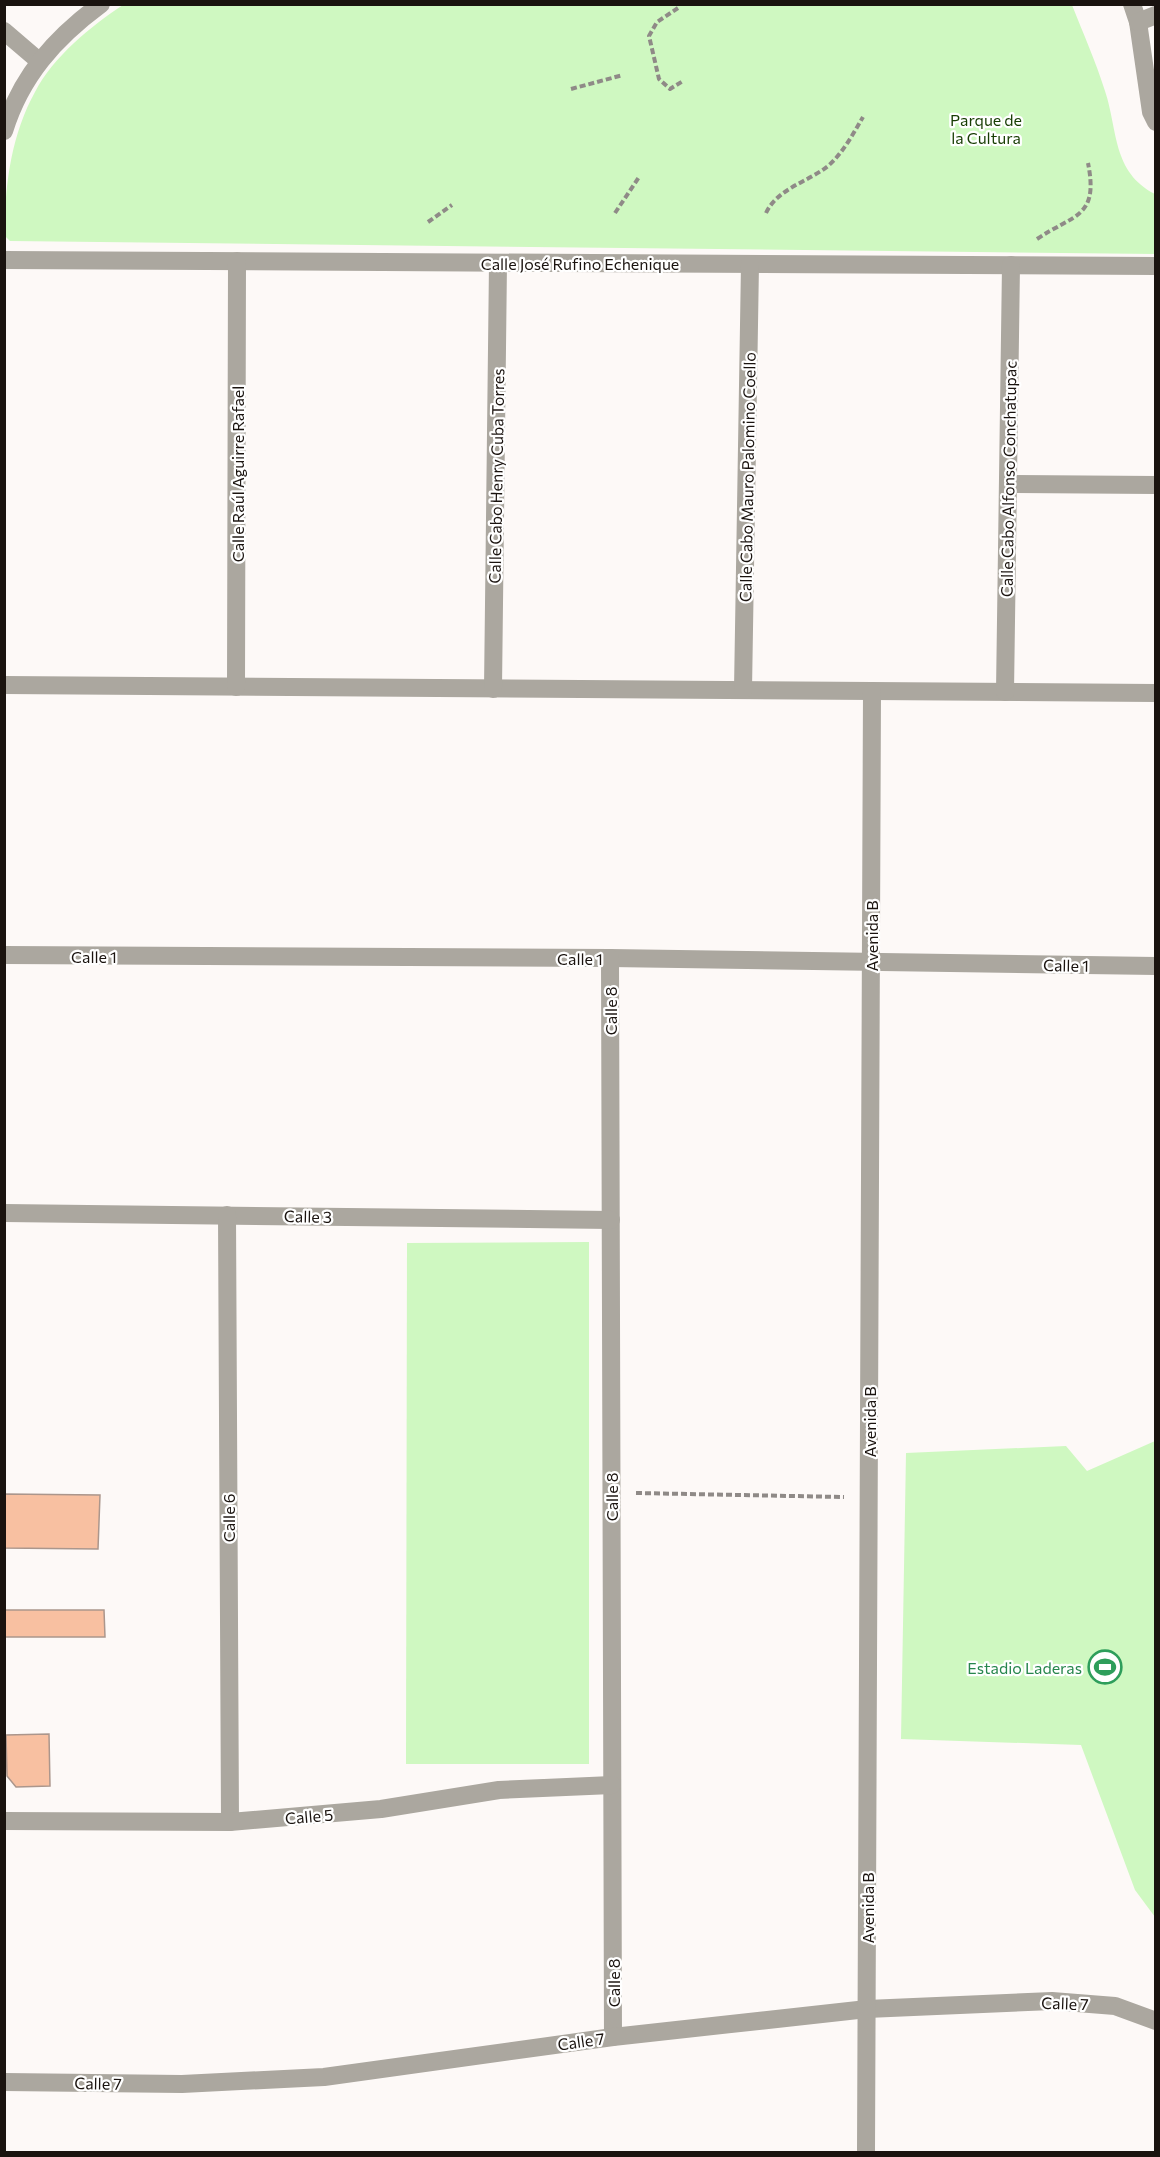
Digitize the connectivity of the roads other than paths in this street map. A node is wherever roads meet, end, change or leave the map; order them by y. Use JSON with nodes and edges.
{"nodes":[{"id":1,"x":101,"y":4,"type":"edge"},
{"id":2,"x":1135,"y":13,"type":"edge"},
{"id":3,"x":1155,"y":15,"type":"edge"},
{"id":4,"x":4,"y":31,"type":"edge"},
{"id":5,"x":39,"y":61,"type":"junction"},
{"id":6,"x":1155,"y":122,"type":"edge"},
{"id":7,"x":4,"y":131,"type":"edge"},
{"id":8,"x":4,"y":260,"type":"edge"},
{"id":9,"x":237,"y":261,"type":"junction"},
{"id":10,"x":498,"y":262,"type":"junction"},
{"id":11,"x":750,"y":264,"type":"junction"},
{"id":12,"x":1011,"y":265,"type":"junction"},
{"id":13,"x":1155,"y":266,"type":"edge"},
{"id":14,"x":1008,"y":484,"type":"junction"},
{"id":15,"x":1155,"y":486,"type":"edge"},
{"id":16,"x":4,"y":686,"type":"edge"},
{"id":17,"x":236,"y":687,"type":"junction"},
{"id":18,"x":493,"y":689,"type":"junction"},
{"id":19,"x":743,"y":690,"type":"junction"},
{"id":20,"x":872,"y":691,"type":"junction"},
{"id":21,"x":1005,"y":692,"type":"junction"},
{"id":22,"x":1155,"y":693,"type":"edge"},
{"id":23,"x":4,"y":955,"type":"edge"},
{"id":24,"x":610,"y":958,"type":"junction"},
{"id":25,"x":871,"y":962,"type":"junction"},
{"id":26,"x":1155,"y":966,"type":"edge"},
{"id":27,"x":4,"y":1213,"type":"edge"},
{"id":28,"x":227,"y":1215,"type":"junction"},
{"id":29,"x":610,"y":1220,"type":"junction"},
{"id":30,"x":612,"y":1785,"type":"junction"},
{"id":31,"x":4,"y":1821,"type":"edge"},
{"id":32,"x":230,"y":1822,"type":"junction"},
{"id":33,"x":867,"y":2008,"type":"junction"},
{"id":34,"x":1155,"y":2021,"type":"edge"},
{"id":35,"x":613,"y":2037,"type":"junction"},
{"id":36,"x":4,"y":2082,"type":"edge"},
{"id":37,"x":866,"y":2152,"type":"edge"}],
"edges":[{"from":1,"to":5,"type":"street"},
{"from":2,"to":3,"type":"street"},
{"from":2,"to":6,"type":"street"},
{"from":4,"to":5,"type":"street"},
{"from":5,"to":7,"type":"street"},
{"from":8,"to":9,"type":"street","name":"Calle José Rufino Echenique"},
{"from":9,"to":10,"type":"street","name":"Calle José Rufino Echenique"},
{"from":9,"to":17,"type":"street","name":"Calle Raúl Aguirre Rafael"},
{"from":10,"to":11,"type":"street","name":"Calle José Rufino Echenique"},
{"from":10,"to":18,"type":"street","name":"Calle Cabo Henry Cuba Torres"},
{"from":11,"to":12,"type":"street","name":"Calle José Rufino Echenique"},
{"from":11,"to":19,"type":"street","name":"Calle Cabo Mauro Palomino Coello"},
{"from":12,"to":13,"type":"street","name":"Calle José Rufino Echenique"},
{"from":12,"to":14,"type":"street","name":"Calle Cabo Alfonso Conchatupac"},
{"from":14,"to":15,"type":"street"},
{"from":14,"to":21,"type":"street","name":"Calle Cabo Alfonso Conchatupac"},
{"from":16,"to":17,"type":"street"},
{"from":17,"to":18,"type":"street"},
{"from":18,"to":19,"type":"street"},
{"from":19,"to":20,"type":"street"},
{"from":20,"to":21,"type":"street"},
{"from":20,"to":25,"type":"street","name":"Avenida B"},
{"from":21,"to":22,"type":"street"},
{"from":23,"to":24,"type":"street","name":"Calle 1"},
{"from":24,"to":25,"type":"street","name":"Calle 1"},
{"from":24,"to":29,"type":"street","name":"Calle 8"},
{"from":25,"to":26,"type":"street","name":"Calle 1"},
{"from":25,"to":33,"type":"street","name":"Avenida B"},
{"from":27,"to":28,"type":"street","name":"Calle 3"},
{"from":28,"to":29,"type":"street","name":"Calle 3"},
{"from":28,"to":32,"type":"street","name":"Calle 6"},
{"from":29,"to":30,"type":"street","name":"Calle 8"},
{"from":30,"to":32,"type":"street","name":"Calle 5"},
{"from":30,"to":35,"type":"street","name":"Calle 8"},
{"from":31,"to":32,"type":"street","name":"Calle 5"},
{"from":33,"to":34,"type":"street","name":"Calle 7"},
{"from":33,"to":35,"type":"street","name":"Calle 7"},
{"from":33,"to":37,"type":"street","name":"Avenida B"},
{"from":35,"to":36,"type":"street","name":"Calle 7"}]}
